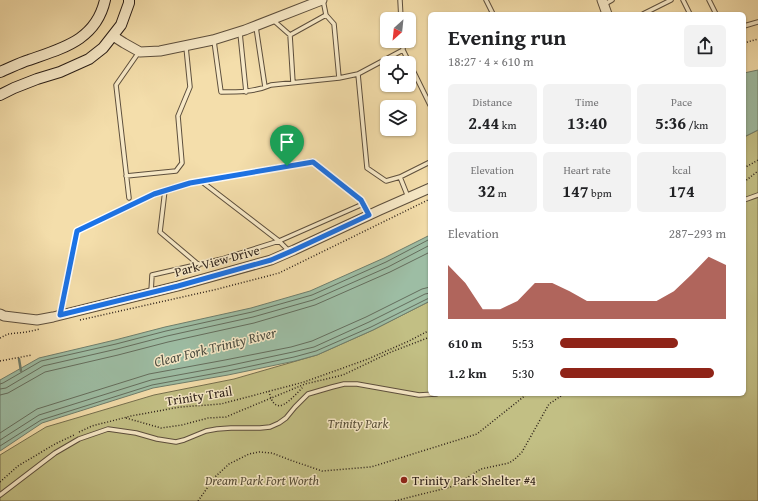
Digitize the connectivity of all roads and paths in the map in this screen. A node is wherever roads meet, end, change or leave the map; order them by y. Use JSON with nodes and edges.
{"nodes":[{"id":1,"x":322,"y":0,"type":"edge"},
{"id":2,"x":400,"y":0,"type":"edge"},
{"id":3,"x":486,"y":0,"type":"edge"},
{"id":4,"x":612,"y":0,"type":"edge"},
{"id":5,"x":671,"y":0,"type":"edge"},
{"id":6,"x":684,"y":0,"type":"edge"},
{"id":7,"x":709,"y":0,"type":"edge"},
{"id":8,"x":130,"y":1,"type":"edge"},
{"id":9,"x":103,"y":2,"type":"edge"},
{"id":10,"x":603,"y":2,"type":"edge"},
{"id":11,"x":401,"y":12,"type":"edge"},
{"id":12,"x":492,"y":12,"type":"edge"},
{"id":13,"x":607,"y":12,"type":"edge"},
{"id":14,"x":647,"y":12,"type":"edge"},
{"id":15,"x":689,"y":12,"type":"edge"},
{"id":16,"x":715,"y":12,"type":"edge"},
{"id":17,"x":326,"y":15,"type":"junction"},
{"id":18,"x":272,"y":20,"type":"junction"},
{"id":19,"x":758,"y":22,"type":"edge"},
{"id":20,"x":746,"y":25,"type":"edge"},
{"id":21,"x":256,"y":26,"type":"junction"},
{"id":22,"x":239,"y":32,"type":"junction"},
{"id":23,"x":290,"y":35,"type":"junction"},
{"id":24,"x":113,"y":36,"type":"junction"},
{"id":25,"x":758,"y":39,"type":"edge"},
{"id":26,"x":213,"y":40,"type":"junction"},
{"id":27,"x":746,"y":42,"type":"edge"},
{"id":28,"x":186,"y":46,"type":"junction"},
{"id":29,"x":403,"y":50,"type":"joint"},
{"id":30,"x":140,"y":52,"type":"junction"},
{"id":31,"x":0,"y":72,"type":"edge"},
{"id":32,"x":358,"y":74,"type":"junction"},
{"id":33,"x":339,"y":78,"type":"junction"},
{"id":34,"x":293,"y":83,"type":"junction"},
{"id":35,"x":265,"y":88,"type":"junction"},
{"id":36,"x":246,"y":92,"type":"junction"},
{"id":37,"x":0,"y":95,"type":"edge"},
{"id":38,"x":428,"y":101,"type":"edge"},
{"id":39,"x":758,"y":160,"type":"edge"},
{"id":40,"x":428,"y":163,"type":"edge"},
{"id":41,"x":746,"y":167,"type":"edge"},
{"id":42,"x":758,"y":171,"type":"edge"},
{"id":43,"x":126,"y":176,"type":"junction"},
{"id":44,"x":400,"y":177,"type":"junction"},
{"id":45,"x":746,"y":180,"type":"edge"},
{"id":46,"x":202,"y":181,"type":"junction"},
{"id":47,"x":428,"y":189,"type":"edge"},
{"id":48,"x":165,"y":190,"type":"junction"},
{"id":49,"x":758,"y":195,"type":"edge"},
{"id":50,"x":129,"y":198,"type":"dead end"},
{"id":51,"x":408,"y":198,"type":"junction"},
{"id":52,"x":746,"y":199,"type":"edge"},
{"id":53,"x":428,"y":200,"type":"edge"},
{"id":54,"x":363,"y":204,"type":"junction"},
{"id":55,"x":369,"y":215,"type":"junction"},
{"id":56,"x":279,"y":241,"type":"junction"},
{"id":57,"x":291,"y":252,"type":"junction"},
{"id":58,"x":199,"y":264,"type":"junction"},
{"id":59,"x":151,"y":292,"type":"junction"},
{"id":60,"x":0,"y":314,"type":"edge"},
{"id":61,"x":60,"y":315,"type":"junction"},
{"id":62,"x":74,"y":321,"type":"dead end"},
{"id":63,"x":40,"y":329,"type":"dead end"},
{"id":64,"x":428,"y":331,"type":"edge"},
{"id":65,"x":0,"y":338,"type":"edge"},
{"id":66,"x":428,"y":338,"type":"edge"},
{"id":67,"x":32,"y":355,"type":"dead end"},
{"id":68,"x":0,"y":360,"type":"edge"},
{"id":69,"x":305,"y":383,"type":"junction"},
{"id":70,"x":303,"y":387,"type":"dead end"},
{"id":71,"x":269,"y":391,"type":"junction"},
{"id":72,"x":428,"y":394,"type":"edge"},
{"id":73,"x":524,"y":396,"type":"edge"},
{"id":74,"x":561,"y":396,"type":"edge"},
{"id":75,"x":271,"y":398,"type":"junction"},
{"id":76,"x":126,"y":418,"type":"junction"},
{"id":77,"x":0,"y":482,"type":"edge"},
{"id":78,"x":0,"y":495,"type":"edge"},
{"id":79,"x":198,"y":501,"type":"edge"},
{"id":80,"x":395,"y":501,"type":"edge"}],
"edges":[{"from":1,"to":17,"type":"lane"},
{"from":1,"to":18,"type":"street"},
{"from":2,"to":11,"type":"lane"},
{"from":3,"to":12,"type":"lane"},
{"from":4,"to":10,"type":"lane"},
{"from":5,"to":14,"type":"lane"},
{"from":6,"to":15,"type":"lane"},
{"from":7,"to":16,"type":"lane"},
{"from":8,"to":24,"type":"main road"},
{"from":9,"to":31,"type":"main road"},
{"from":10,"to":13,"type":"street"},
{"from":17,"to":23,"type":"lane"},
{"from":17,"to":33,"type":"lane"},
{"from":18,"to":21,"type":"street"},
{"from":18,"to":23,"type":"lane"},
{"from":19,"to":20,"type":"lane"},
{"from":21,"to":22,"type":"street"},
{"from":21,"to":35,"type":"lane"},
{"from":22,"to":26,"type":"street"},
{"from":22,"to":36,"type":"lane"},
{"from":23,"to":34,"type":"lane"},
{"from":24,"to":30,"type":"street"},
{"from":24,"to":37,"type":"main road"},
{"from":25,"to":27,"type":"path"},
{"from":26,"to":28,"type":"street"},
{"from":26,"to":36,"type":"lane"},
{"from":28,"to":30,"type":"street"},
{"from":28,"to":43,"type":"lane"},
{"from":29,"to":32,"type":"lane"},
{"from":29,"to":38,"type":"lane"},
{"from":30,"to":43,"type":"lane"},
{"from":32,"to":33,"type":"lane"},
{"from":32,"to":44,"type":"lane"},
{"from":33,"to":34,"type":"lane"},
{"from":34,"to":35,"type":"lane"},
{"from":35,"to":36,"type":"lane"},
{"from":39,"to":41,"type":"path"},
{"from":40,"to":44,"type":"lane"},
{"from":42,"to":45,"type":"path"},
{"from":43,"to":50,"type":"lane"},
{"from":44,"to":51,"type":"lane"},
{"from":46,"to":48,"type":"lane"},
{"from":46,"to":54,"type":"lane"},
{"from":46,"to":56,"type":"lane"},
{"from":47,"to":51,"type":"street","name":"Park View Drive"},
{"from":48,"to":58,"type":"lane"},
{"from":48,"to":61,"type":"lane"},
{"from":49,"to":52,"type":"lane"},
{"from":51,"to":55,"type":"street","name":"Park View Drive"},
{"from":53,"to":62,"type":"path"},
{"from":54,"to":55,"type":"lane"},
{"from":54,"to":56,"type":"lane"},
{"from":55,"to":57,"type":"street","name":"Park View Drive"},
{"from":56,"to":57,"type":"lane"},
{"from":56,"to":58,"type":"lane"},
{"from":57,"to":59,"type":"street","name":"Park View Drive"},
{"from":58,"to":59,"type":"lane"},
{"from":59,"to":61,"type":"street","name":"Park View Drive"},
{"from":60,"to":61,"type":"street","name":"Park View Drive"},
{"from":63,"to":65,"type":"path"},
{"from":64,"to":69,"type":"path","name":"Trinity Trail"},
{"from":66,"to":69,"type":"path"},
{"from":67,"to":68,"type":"path"},
{"from":69,"to":71,"type":"path","name":"Trinity Trail"},
{"from":69,"to":75,"type":"path"},
{"from":70,"to":75,"type":"path"},
{"from":71,"to":75,"type":"path"},
{"from":71,"to":76,"type":"path","name":"Trinity Trail"},
{"from":72,"to":78,"type":"lane"},
{"from":73,"to":79,"type":"path"},
{"from":74,"to":80,"type":"path"},
{"from":75,"to":76,"type":"path"},
{"from":76,"to":77,"type":"path","name":"Trinity Trail"}]}
